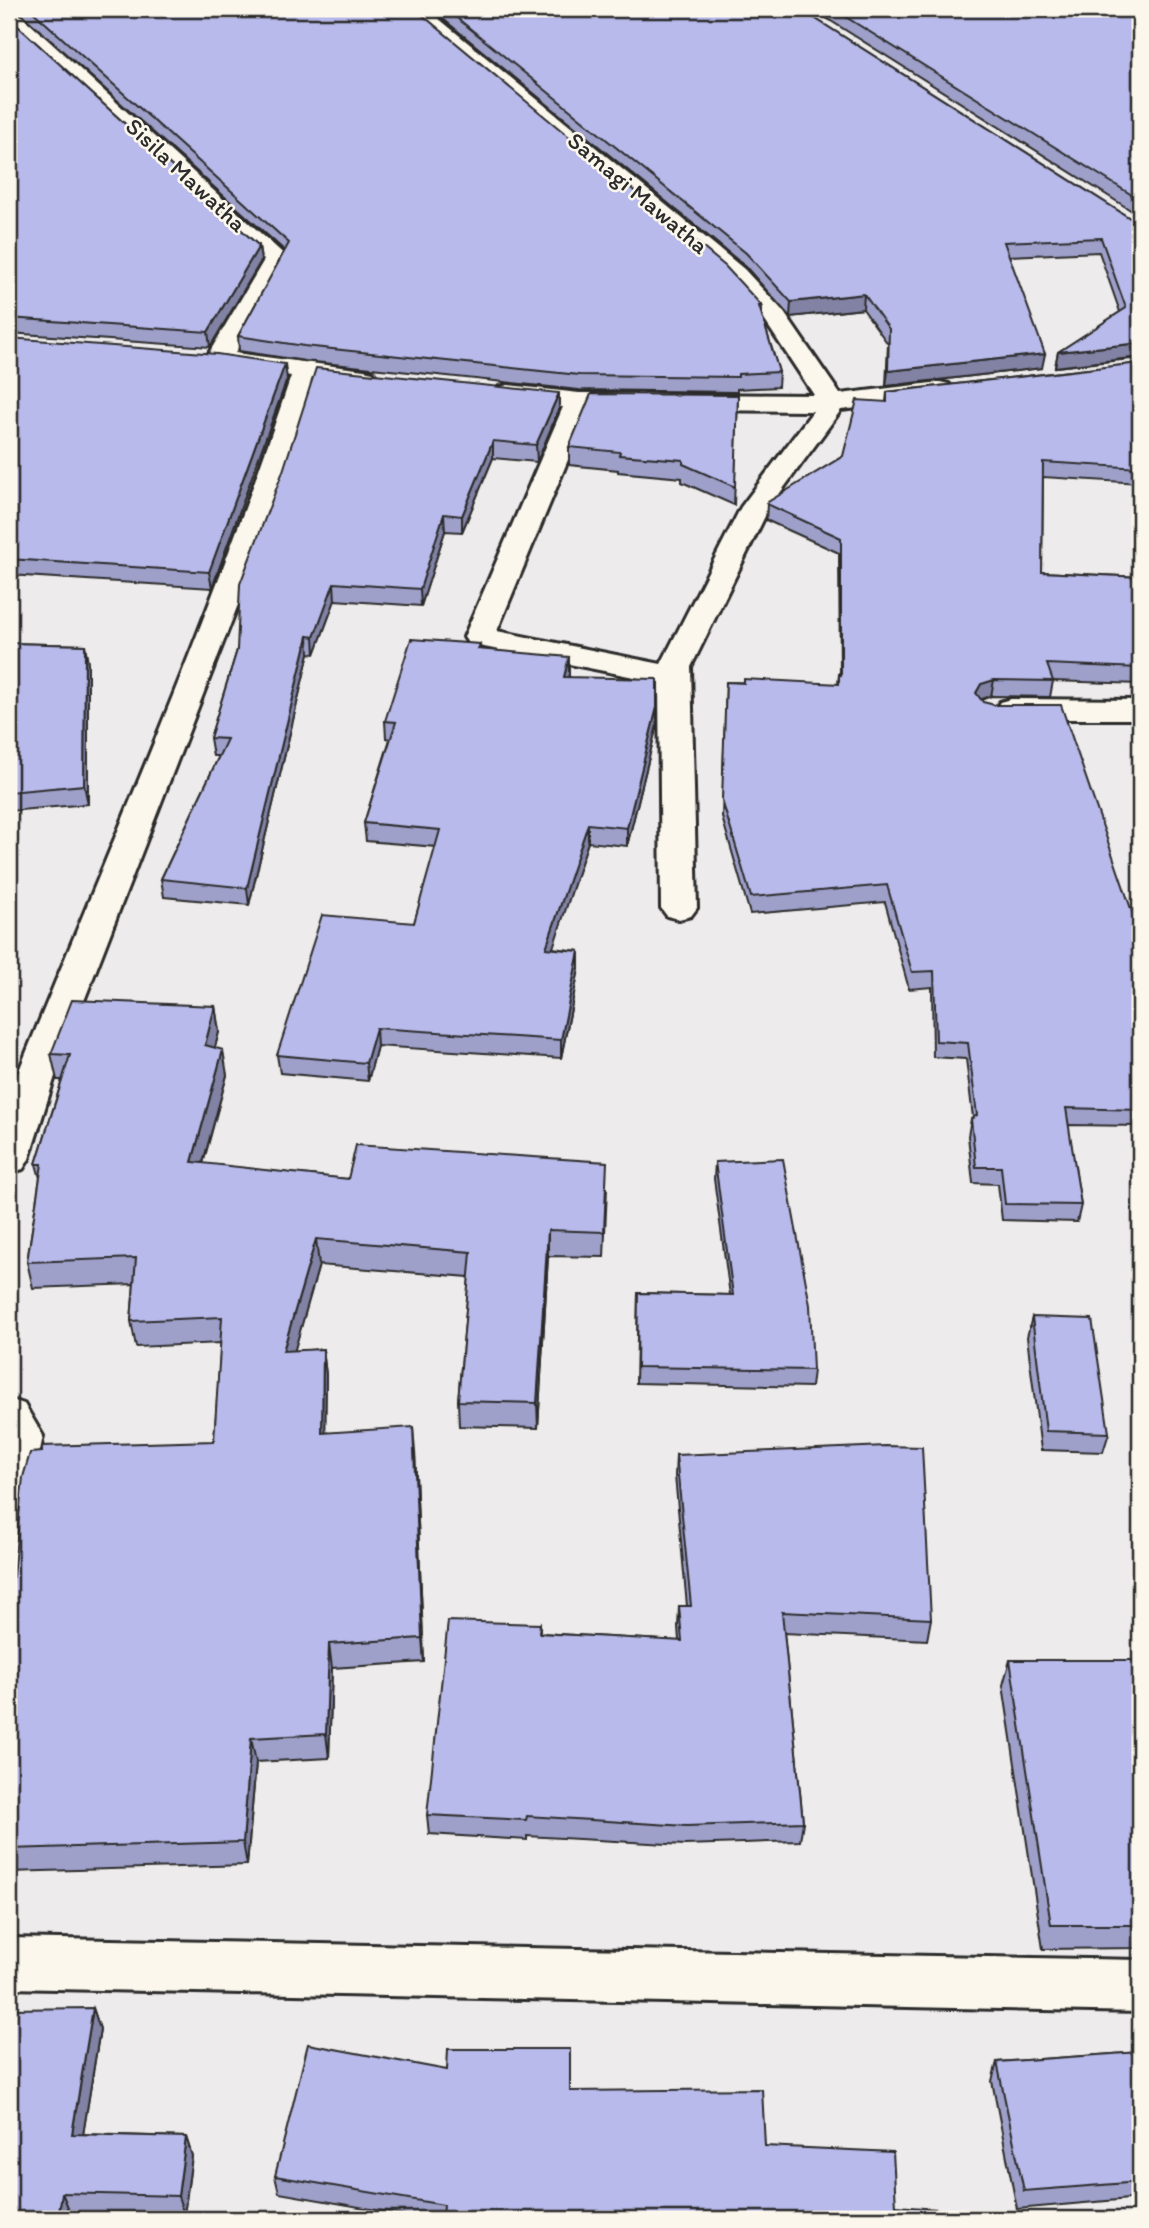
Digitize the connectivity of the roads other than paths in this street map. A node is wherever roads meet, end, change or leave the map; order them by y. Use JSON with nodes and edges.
{"nodes":[{"id":1,"x":415,"y":9,"type":"edge"},
{"id":2,"x":9,"y":15,"type":"edge"},
{"id":3,"x":192,"y":356,"type":"edge"},
{"id":4,"x":219,"y":358,"type":"junction"},
{"id":5,"x":305,"y":372,"type":"junction"},
{"id":6,"x":387,"y":380,"type":"edge"},
{"id":7,"x":968,"y":387,"type":"edge"},
{"id":8,"x":483,"y":391,"type":"edge"},
{"id":9,"x":579,"y":401,"type":"junction"},
{"id":10,"x":833,"y":403,"type":"junction"},
{"id":11,"x":676,"y":676,"type":"junction"},
{"id":12,"x":992,"y":709,"type":"edge"},
{"id":13,"x":1140,"y":710,"type":"edge"},
{"id":14,"x":679,"y":908,"type":"dead end"},
{"id":15,"x":9,"y":1159,"type":"edge"},
{"id":16,"x":9,"y":1416,"type":"edge"},
{"id":17,"x":9,"y":1494,"type":"edge"},
{"id":18,"x":9,"y":1963,"type":"edge"},
{"id":19,"x":1140,"y":1986,"type":"edge"}],
"edges":[{"from":1,"to":10,"type":"street","name":"Samagi Mawatha"},
{"from":2,"to":4,"type":"street","name":"Sisila Mawatha"},
{"from":3,"to":4,"type":"street"},
{"from":4,"to":5,"type":"street"},
{"from":5,"to":6,"type":"street"},
{"from":5,"to":15,"type":"street"},
{"from":7,"to":10,"type":"street"},
{"from":8,"to":9,"type":"street"},
{"from":9,"to":10,"type":"street"},
{"from":9,"to":11,"type":"street"},
{"from":10,"to":11,"type":"street"},
{"from":11,"to":14,"type":"street"},
{"from":12,"to":13,"type":"street"},
{"from":16,"to":17,"type":"street"},
{"from":18,"to":19,"type":"street"}]}
